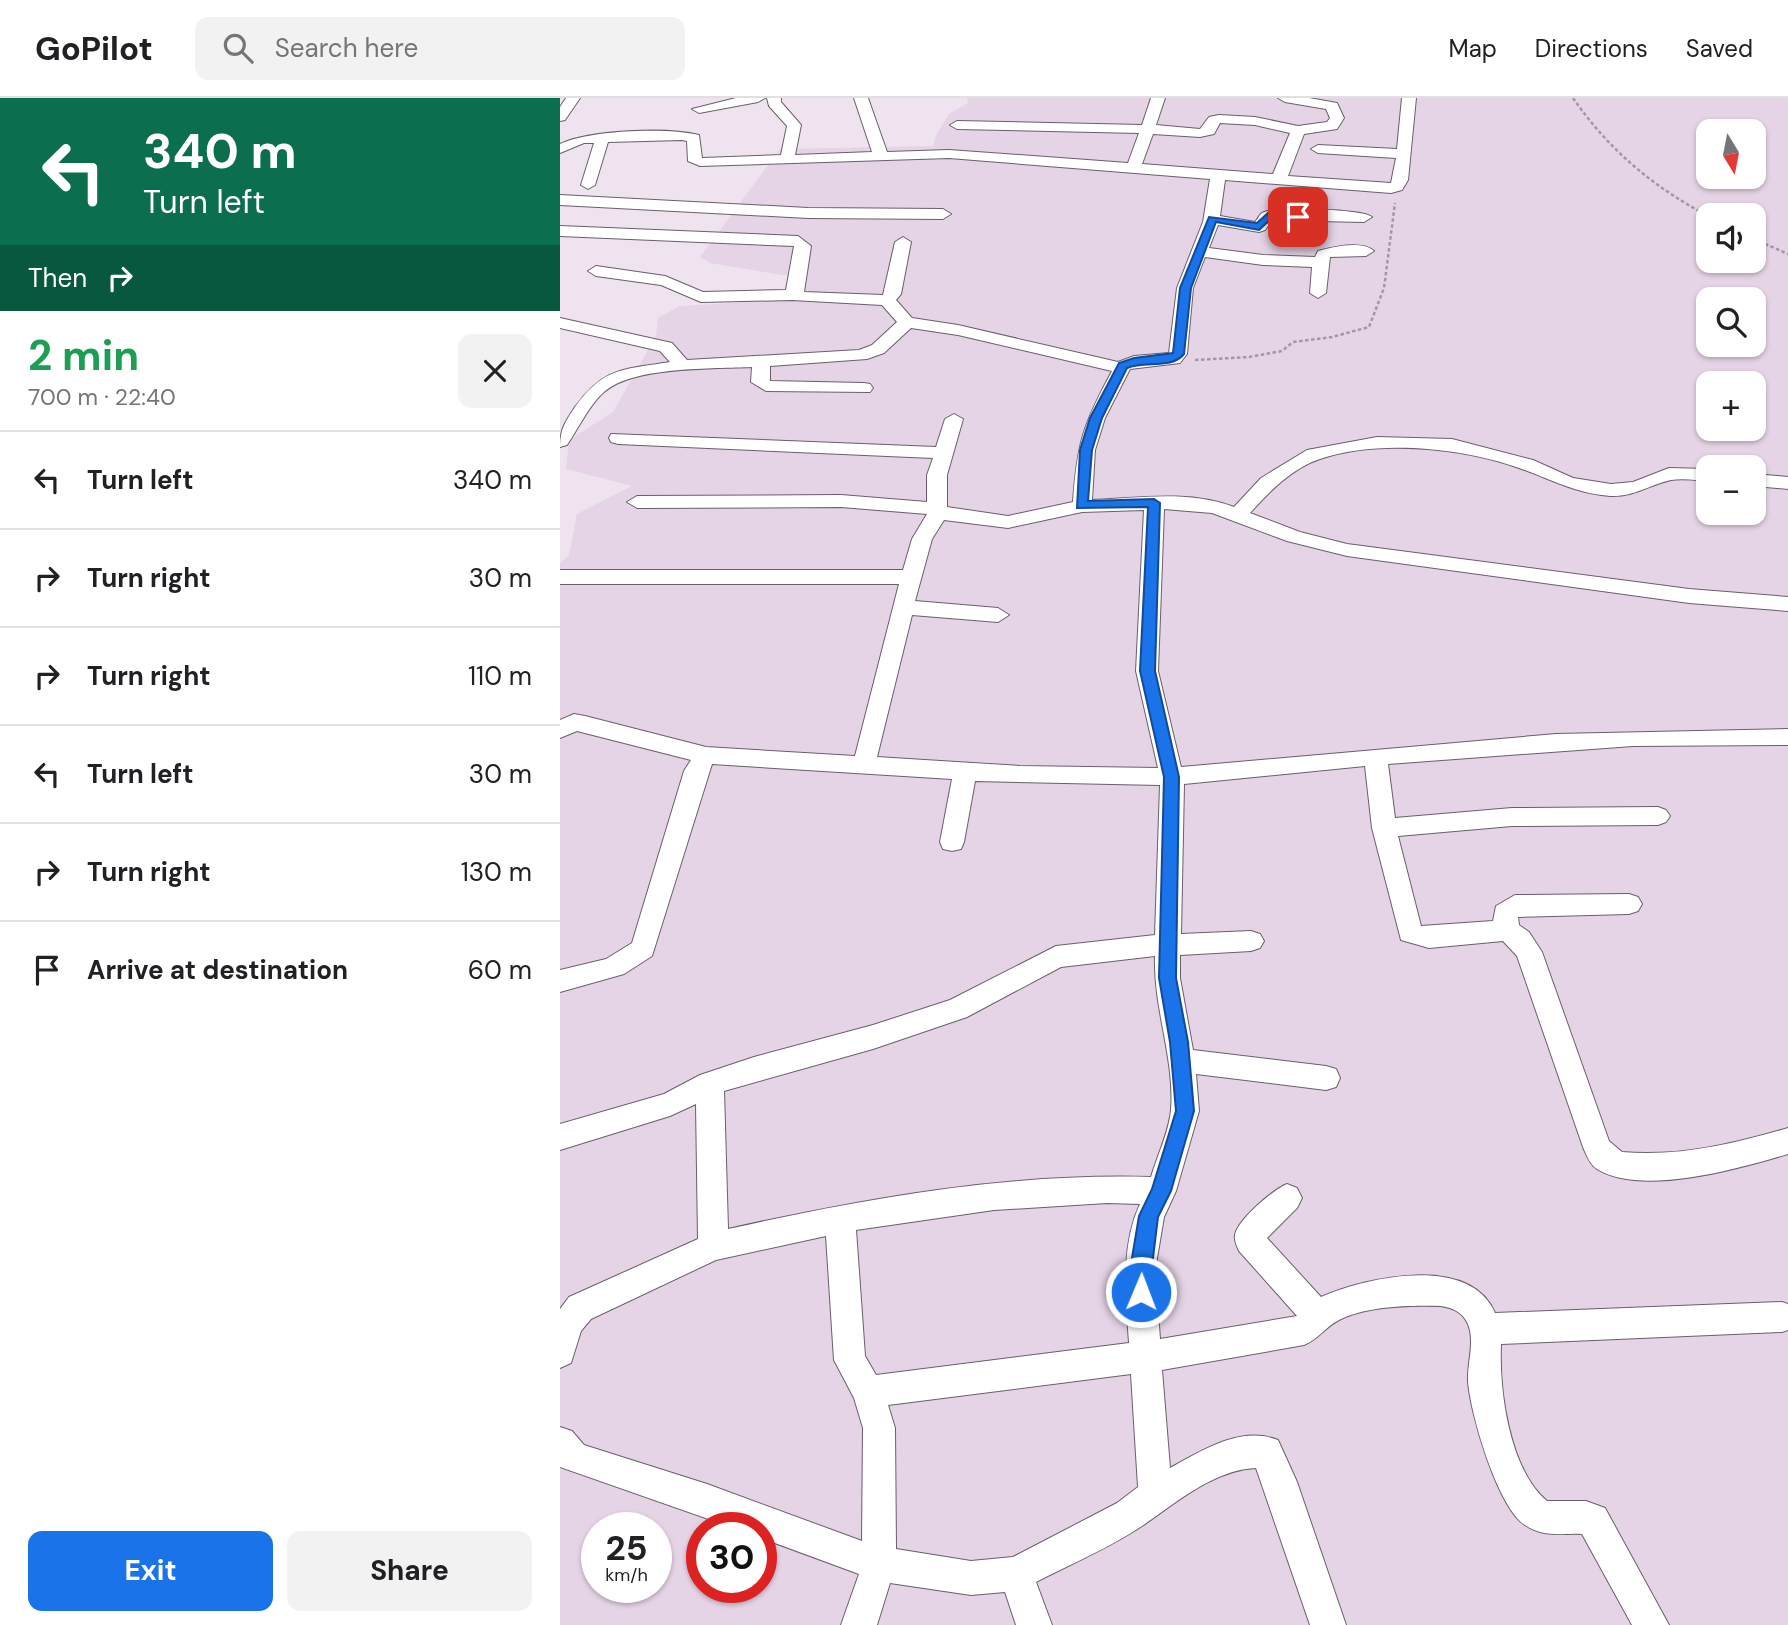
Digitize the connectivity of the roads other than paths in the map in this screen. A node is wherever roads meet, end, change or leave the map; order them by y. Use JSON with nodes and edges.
{"nodes":[{"id":1,"x":573,"y":98,"type":"edge"},
{"id":2,"x":758,"y":98,"type":"edge"},
{"id":3,"x":774,"y":98,"type":"edge"},
{"id":4,"x":861,"y":98,"type":"edge"},
{"id":5,"x":1158,"y":98,"type":"edge"},
{"id":6,"x":1285,"y":98,"type":"edge"},
{"id":7,"x":1409,"y":98,"type":"edge"},
{"id":8,"x":699,"y":109,"type":"dead end"},
{"id":9,"x":560,"y":117,"type":"edge"},
{"id":10,"x":957,"y":125,"type":"dead end"},
{"id":11,"x":1147,"y":129,"type":"junction"},
{"id":12,"x":1298,"y":130,"type":"junction"},
{"id":13,"x":603,"y":137,"type":"junction"},
{"id":14,"x":560,"y":149,"type":"edge"},
{"id":15,"x":1318,"y":149,"type":"dead end"},
{"id":16,"x":1402,"y":154,"type":"junction"},
{"id":17,"x":880,"y":155,"type":"junction"},
{"id":18,"x":787,"y":159,"type":"junction"},
{"id":19,"x":1134,"y":167,"type":"junction"},
{"id":20,"x":1218,"y":174,"type":"junction"},
{"id":21,"x":1279,"y":179,"type":"junction"},
{"id":22,"x":588,"y":185,"type":"dead end"},
{"id":23,"x":560,"y":200,"type":"edge"},
{"id":24,"x":808,"y":213,"type":"junction"},
{"id":25,"x":943,"y":214,"type":"dead end"},
{"id":26,"x":1364,"y":217,"type":"dead end"},
{"id":27,"x":1212,"y":219,"type":"junction"},
{"id":28,"x":560,"y":231,"type":"edge"},
{"id":29,"x":903,"y":242,"type":"dead end"},
{"id":30,"x":801,"y":243,"type":"junction"},
{"id":31,"x":1199,"y":251,"type":"junction"},
{"id":32,"x":1366,"y":251,"type":"dead end"},
{"id":33,"x":1320,"y":262,"type":"junction"},
{"id":34,"x":596,"y":271,"type":"dead end"},
{"id":35,"x":1318,"y":293,"type":"dead end"},
{"id":36,"x":796,"y":295,"type":"junction"},
{"id":37,"x":887,"y":300,"type":"junction"},
{"id":38,"x":907,"y":321,"type":"junction"},
{"id":39,"x":560,"y":323,"type":"edge"},
{"id":40,"x":761,"y":362,"type":"junction"},
{"id":41,"x":681,"y":366,"type":"junction"},
{"id":42,"x":1122,"y":368,"type":"junction"},
{"id":43,"x":864,"y":388,"type":"dead end"},
{"id":44,"x":954,"y":419,"type":"dead end"},
{"id":45,"x":618,"y":439,"type":"dead end"},
{"id":46,"x":560,"y":441,"type":"edge"},
{"id":47,"x":943,"y":453,"type":"junction"},
{"id":48,"x":1696,"y":475,"type":"edge"},
{"id":49,"x":1766,"y":481,"type":"edge"},
{"id":50,"x":1788,"y":483,"type":"edge"},
{"id":51,"x":637,"y":502,"type":"dead end"},
{"id":52,"x":1154,"y":503,"type":"junction"},
{"id":53,"x":1082,"y":506,"type":"junction"},
{"id":54,"x":936,"y":512,"type":"junction"},
{"id":55,"x":1238,"y":514,"type":"junction"},
{"id":56,"x":560,"y":577,"type":"edge"},
{"id":57,"x":911,"y":578,"type":"junction"},
{"id":58,"x":1788,"y":604,"type":"edge"},
{"id":59,"x":904,"y":607,"type":"junction"},
{"id":60,"x":999,"y":615,"type":"dead end"},
{"id":61,"x":565,"y":723,"type":"edge"},
{"id":62,"x":1788,"y":737,"type":"edge"},
{"id":63,"x":706,"y":755,"type":"junction"},
{"id":64,"x":1375,"y":756,"type":"junction"},
{"id":65,"x":863,"y":764,"type":"junction"},
{"id":66,"x":965,"y":772,"type":"junction"},
{"id":67,"x":1172,"y":777,"type":"junction"},
{"id":68,"x":1658,"y":816,"type":"dead end"},
{"id":69,"x":1384,"y":828,"type":"junction"},
{"id":70,"x":952,"y":842,"type":"dead end"},
{"id":71,"x":1629,"y":904,"type":"dead end"},
{"id":72,"x":1507,"y":930,"type":"junction"},
{"id":73,"x":1251,"y":941,"type":"dead end"},
{"id":74,"x":1168,"y":946,"type":"junction"},
{"id":75,"x":560,"y":981,"type":"edge"},
{"id":76,"x":1180,"y":1060,"type":"junction"},
{"id":77,"x":1326,"y":1077,"type":"dead end"},
{"id":78,"x":710,"y":1084,"type":"junction"},
{"id":79,"x":560,"y":1137,"type":"edge"},
{"id":80,"x":1788,"y":1141,"type":"edge"},
{"id":81,"x":1161,"y":1191,"type":"junction"},
{"id":82,"x":1287,"y":1198,"type":"dead end"},
{"id":83,"x":840,"y":1221,"type":"junction"},
{"id":84,"x":713,"y":1247,"type":"junction"},
{"id":85,"x":1318,"y":1316,"type":"junction"},
{"id":86,"x":1782,"y":1317,"type":"dead end"},
{"id":87,"x":1485,"y":1329,"type":"junction"},
{"id":88,"x":563,"y":1333,"type":"edge"},
{"id":89,"x":1145,"y":1357,"type":"junction"},
{"id":90,"x":868,"y":1392,"type":"junction"},
{"id":91,"x":560,"y":1443,"type":"edge"},
{"id":92,"x":1155,"y":1495,"type":"junction"},
{"id":93,"x":879,"y":1564,"type":"junction"},
{"id":94,"x":1016,"y":1574,"type":"junction"},
{"id":95,"x":859,"y":1625,"type":"edge"},
{"id":96,"x":1034,"y":1625,"type":"edge"},
{"id":97,"x":1328,"y":1625,"type":"edge"},
{"id":98,"x":1651,"y":1625,"type":"edge"}],
"edges":[{"from":1,"to":9,"type":"street"},
{"from":2,"to":8,"type":"street"},
{"from":3,"to":18,"type":"street"},
{"from":4,"to":17,"type":"street"},
{"from":5,"to":11,"type":"street"},
{"from":6,"to":12,"type":"street"},
{"from":7,"to":16,"type":"street"},
{"from":10,"to":11,"type":"street"},
{"from":11,"to":12,"type":"street"},
{"from":11,"to":19,"type":"street"},
{"from":12,"to":21,"type":"street"},
{"from":13,"to":14,"type":"street"},
{"from":13,"to":18,"type":"street"},
{"from":13,"to":22,"type":"street"},
{"from":15,"to":16,"type":"street"},
{"from":16,"to":21,"type":"street"},
{"from":17,"to":18,"type":"street"},
{"from":17,"to":19,"type":"street"},
{"from":19,"to":20,"type":"street"},
{"from":20,"to":21,"type":"street"},
{"from":20,"to":27,"type":"street"},
{"from":23,"to":24,"type":"street"},
{"from":24,"to":25,"type":"street"},
{"from":24,"to":30,"type":"street"},
{"from":26,"to":27,"type":"street"},
{"from":27,"to":31,"type":"street"},
{"from":28,"to":30,"type":"street"},
{"from":29,"to":37,"type":"street"},
{"from":30,"to":36,"type":"street"},
{"from":31,"to":33,"type":"street"},
{"from":31,"to":42,"type":"street"},
{"from":32,"to":33,"type":"street"},
{"from":33,"to":35,"type":"street"},
{"from":34,"to":36,"type":"street"},
{"from":36,"to":37,"type":"street"},
{"from":37,"to":38,"type":"street"},
{"from":38,"to":40,"type":"street"},
{"from":38,"to":42,"type":"street"},
{"from":39,"to":41,"type":"street"},
{"from":40,"to":41,"type":"street"},
{"from":40,"to":43,"type":"street"},
{"from":41,"to":46,"type":"street"},
{"from":42,"to":53,"type":"street"},
{"from":44,"to":47,"type":"street"},
{"from":45,"to":47,"type":"street"},
{"from":47,"to":54,"type":"street"},
{"from":48,"to":55,"type":"street"},
{"from":49,"to":50,"type":"street"},
{"from":51,"to":54,"type":"street"},
{"from":52,"to":53,"type":"street"},
{"from":52,"to":55,"type":"street"},
{"from":52,"to":67,"type":"street"},
{"from":53,"to":54,"type":"street"},
{"from":54,"to":57,"type":"street"},
{"from":55,"to":58,"type":"street"},
{"from":56,"to":57,"type":"street"},
{"from":57,"to":59,"type":"street"},
{"from":59,"to":60,"type":"street"},
{"from":59,"to":65,"type":"street"},
{"from":61,"to":63,"type":"street"},
{"from":62,"to":64,"type":"street"},
{"from":63,"to":65,"type":"street"},
{"from":63,"to":75,"type":"street"},
{"from":64,"to":67,"type":"street"},
{"from":64,"to":69,"type":"street"},
{"from":65,"to":66,"type":"street"},
{"from":66,"to":67,"type":"street"},
{"from":66,"to":70,"type":"street"},
{"from":67,"to":74,"type":"street"},
{"from":68,"to":69,"type":"street"},
{"from":69,"to":72,"type":"street"},
{"from":71,"to":72,"type":"street"},
{"from":72,"to":80,"type":"street"},
{"from":73,"to":74,"type":"street"},
{"from":74,"to":76,"type":"street"},
{"from":74,"to":78,"type":"street"},
{"from":76,"to":77,"type":"street"},
{"from":76,"to":81,"type":"street"},
{"from":78,"to":79,"type":"street"},
{"from":78,"to":84,"type":"street"},
{"from":81,"to":83,"type":"street"},
{"from":81,"to":89,"type":"street"},
{"from":82,"to":85,"type":"street"},
{"from":83,"to":84,"type":"street"},
{"from":83,"to":90,"type":"street"},
{"from":84,"to":88,"type":"street"},
{"from":85,"to":87,"type":"street"},
{"from":85,"to":89,"type":"street"},
{"from":86,"to":87,"type":"street"},
{"from":87,"to":98,"type":"street"},
{"from":89,"to":90,"type":"street"},
{"from":89,"to":92,"type":"street"},
{"from":90,"to":93,"type":"street"},
{"from":91,"to":93,"type":"street"},
{"from":92,"to":94,"type":"street"},
{"from":92,"to":97,"type":"street"},
{"from":93,"to":94,"type":"street"},
{"from":93,"to":95,"type":"street"},
{"from":94,"to":96,"type":"street"}]}
